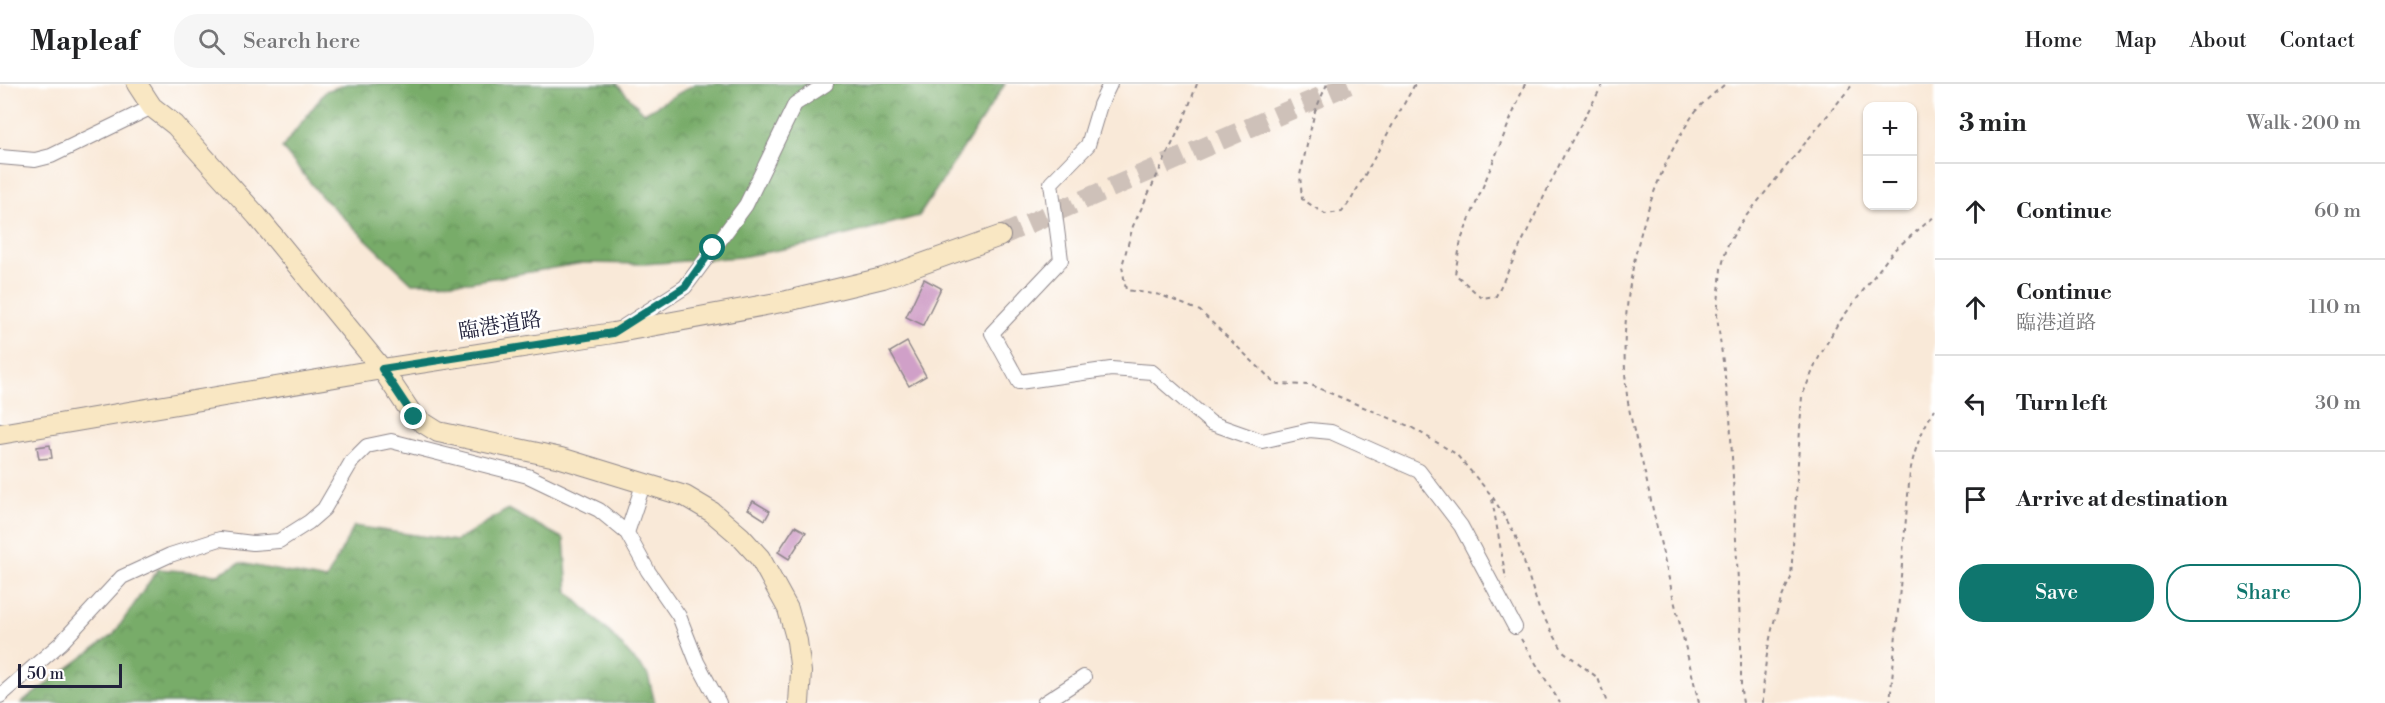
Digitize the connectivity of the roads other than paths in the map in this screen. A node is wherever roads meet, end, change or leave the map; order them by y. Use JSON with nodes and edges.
{"nodes":[{"id":1,"x":137,"y":84,"type":"edge"},
{"id":2,"x":826,"y":84,"type":"edge"},
{"id":3,"x":1110,"y":84,"type":"edge"},
{"id":4,"x":152,"y":107,"type":"junction"},
{"id":5,"x":0,"y":157,"type":"edge"},
{"id":6,"x":1000,"y":236,"type":"tunnel mouth"},
{"id":7,"x":613,"y":333,"type":"junction"},
{"id":8,"x":382,"y":369,"type":"junction"},
{"id":9,"x":0,"y":434,"type":"edge"},
{"id":10,"x":644,"y":482,"type":"junction"},
{"id":11,"x":627,"y":533,"type":"junction"},
{"id":12,"x":1515,"y":627,"type":"road end"},
{"id":13,"x":1084,"y":677,"type":"dead end"},
{"id":14,"x":0,"y":696,"type":"edge"},
{"id":15,"x":719,"y":703,"type":"edge"},
{"id":16,"x":799,"y":703,"type":"edge"},
{"id":17,"x":1044,"y":703,"type":"edge"}],
"edges":[{"from":1,"to":4,"type":"street"},
{"from":2,"to":7,"type":"street"},
{"from":3,"to":12,"type":"street"},
{"from":4,"to":5,"type":"street"},
{"from":4,"to":8,"type":"street"},
{"from":6,"to":7,"type":"street","name":"臨港道路"},
{"from":7,"to":8,"type":"street","name":"臨港道路"},
{"from":8,"to":9,"type":"street","name":"臨港道路"},
{"from":8,"to":10,"type":"street"},
{"from":10,"to":11,"type":"street"},
{"from":10,"to":16,"type":"street"},
{"from":11,"to":14,"type":"street"},
{"from":11,"to":15,"type":"street"},
{"from":13,"to":17,"type":"street"}]}
